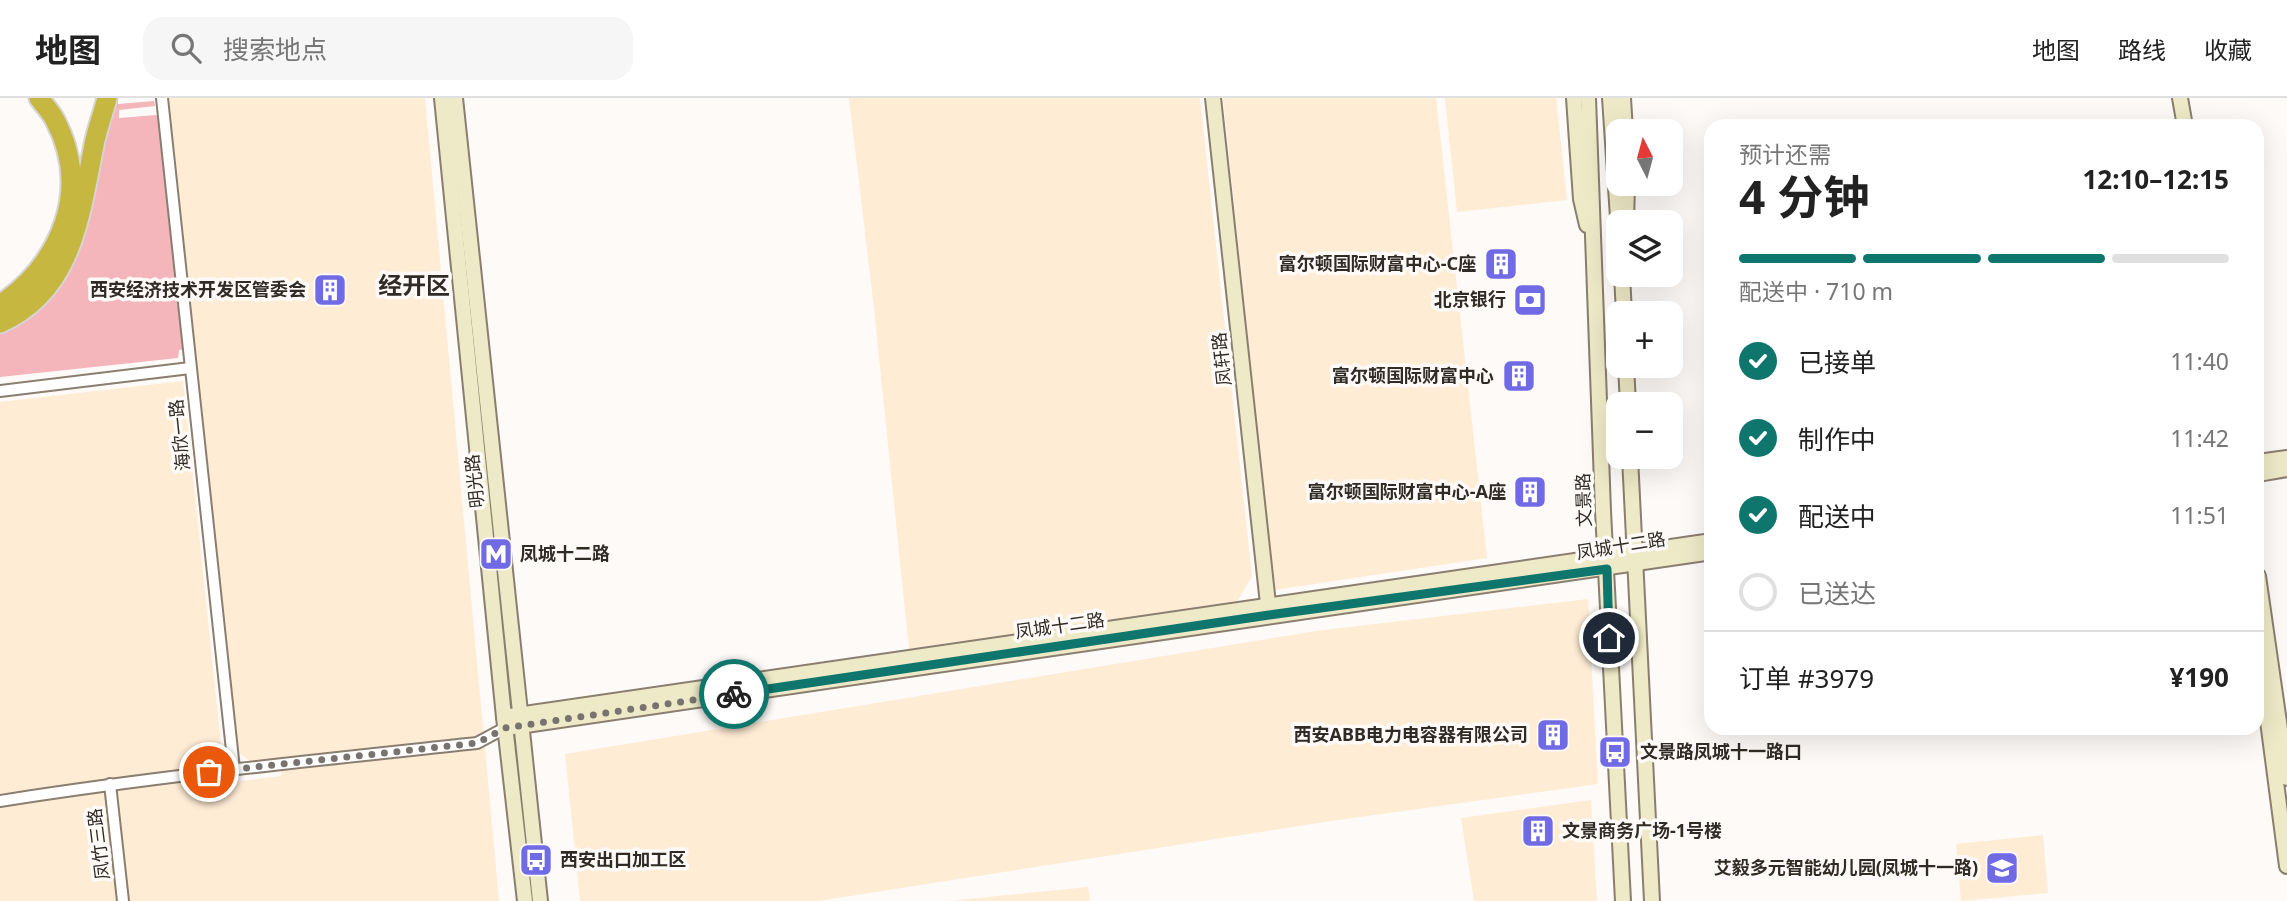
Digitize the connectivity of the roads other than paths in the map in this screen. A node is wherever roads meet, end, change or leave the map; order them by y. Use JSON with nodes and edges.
{"nodes":[{"id":1,"x":39,"y":98,"type":"edge"},
{"id":2,"x":107,"y":98,"type":"edge"},
{"id":3,"x":162,"y":98,"type":"edge"},
{"id":4,"x":442,"y":98,"type":"edge"},
{"id":5,"x":455,"y":98,"type":"edge"},
{"id":6,"x":1213,"y":98,"type":"edge"},
{"id":7,"x":2180,"y":98,"type":"edge"},
{"id":8,"x":2189,"y":98,"type":"edge"},
{"id":9,"x":1583,"y":99,"type":"edge"},
{"id":10,"x":1614,"y":99,"type":"edge"},
{"id":11,"x":1621,"y":119,"type":"edge"},
{"id":12,"x":2184,"y":119,"type":"edge"},
{"id":13,"x":2192,"y":119,"type":"edge"},
{"id":14,"x":1618,"y":210,"type":"edge"},
{"id":15,"x":0,"y":305,"type":"edge"},
{"id":16,"x":0,"y":323,"type":"edge"},
{"id":17,"x":190,"y":368,"type":"junction"},
{"id":18,"x":0,"y":390,"type":"edge"},
{"id":19,"x":2287,"y":458,"type":"edge"},
{"id":20,"x":2264,"y":461,"type":"edge"},
{"id":21,"x":1631,"y":469,"type":"edge"},
{"id":22,"x":2287,"y":470,"type":"edge"},
{"id":23,"x":2264,"y":473,"type":"edge"},
{"id":24,"x":1704,"y":543,"type":"edge"},
{"id":25,"x":1704,"y":553,"type":"edge"},
{"id":26,"x":1635,"y":558,"type":"junction"},
{"id":27,"x":1606,"y":563,"type":"junction"},
{"id":28,"x":1268,"y":610,"type":"junction"},
{"id":29,"x":2264,"y":618,"type":"edge"},
{"id":30,"x":2264,"y":691,"type":"edge"},
{"id":31,"x":522,"y":720,"type":"junction"},
{"id":32,"x":505,"y":722,"type":"junction"},
{"id":33,"x":234,"y":769,"type":"junction"},
{"id":34,"x":2287,"y":778,"type":"edge"},
{"id":35,"x":110,"y":784,"type":"junction"},
{"id":36,"x":0,"y":801,"type":"edge"},
{"id":37,"x":2287,"y":866,"type":"edge"},
{"id":38,"x":123,"y":901,"type":"edge"},
{"id":39,"x":525,"y":901,"type":"edge"},
{"id":40,"x":540,"y":901,"type":"edge"},
{"id":41,"x":1623,"y":901,"type":"edge"},
{"id":42,"x":1652,"y":901,"type":"edge"}],
"edges":[{"from":1,"to":15,"type":"highway"},
{"from":2,"to":16,"type":"highway"},
{"from":3,"to":17,"type":"street","name":"海欣一路"},
{"from":4,"to":32,"type":"main road","name":"明光路"},
{"from":5,"to":31,"type":"main road","name":"明光路"},
{"from":6,"to":28,"type":"main road","name":"凤轩路"},
{"from":7,"to":12,"type":"main road"},
{"from":8,"to":13,"type":"main road"},
{"from":9,"to":27,"type":"main road","name":"文景路"},
{"from":10,"to":11,"type":"main road"},
{"from":10,"to":14,"type":"main road"},
{"from":17,"to":18,"type":"street"},
{"from":17,"to":33,"type":"street","name":"海欣一路"},
{"from":19,"to":20,"type":"main road"},
{"from":21,"to":26,"type":"main road"},
{"from":22,"to":23,"type":"main road"},
{"from":24,"to":26,"type":"main road","name":"凤城十二路"},
{"from":25,"to":26,"type":"main road","name":"凤城十二路"},
{"from":26,"to":27,"type":"main road","name":"凤城十二路"},
{"from":26,"to":42,"type":"main road"},
{"from":27,"to":28,"type":"main road","name":"凤城十二路"},
{"from":27,"to":41,"type":"main road","name":"文景路"},
{"from":28,"to":31,"type":"main road","name":"凤城十二路"},
{"from":29,"to":34,"type":"main road"},
{"from":30,"to":37,"type":"main road"},
{"from":31,"to":32,"type":"main road","name":"凤城十二路"},
{"from":31,"to":40,"type":"main road","name":"明光路"},
{"from":32,"to":33,"type":"street","name":"凤城十二路"},
{"from":32,"to":39,"type":"main road","name":"明光路"},
{"from":33,"to":35,"type":"street","name":"凤城十二路"},
{"from":35,"to":36,"type":"street","name":"凤城十二路"},
{"from":35,"to":38,"type":"street","name":"凤竹三路"}]}
